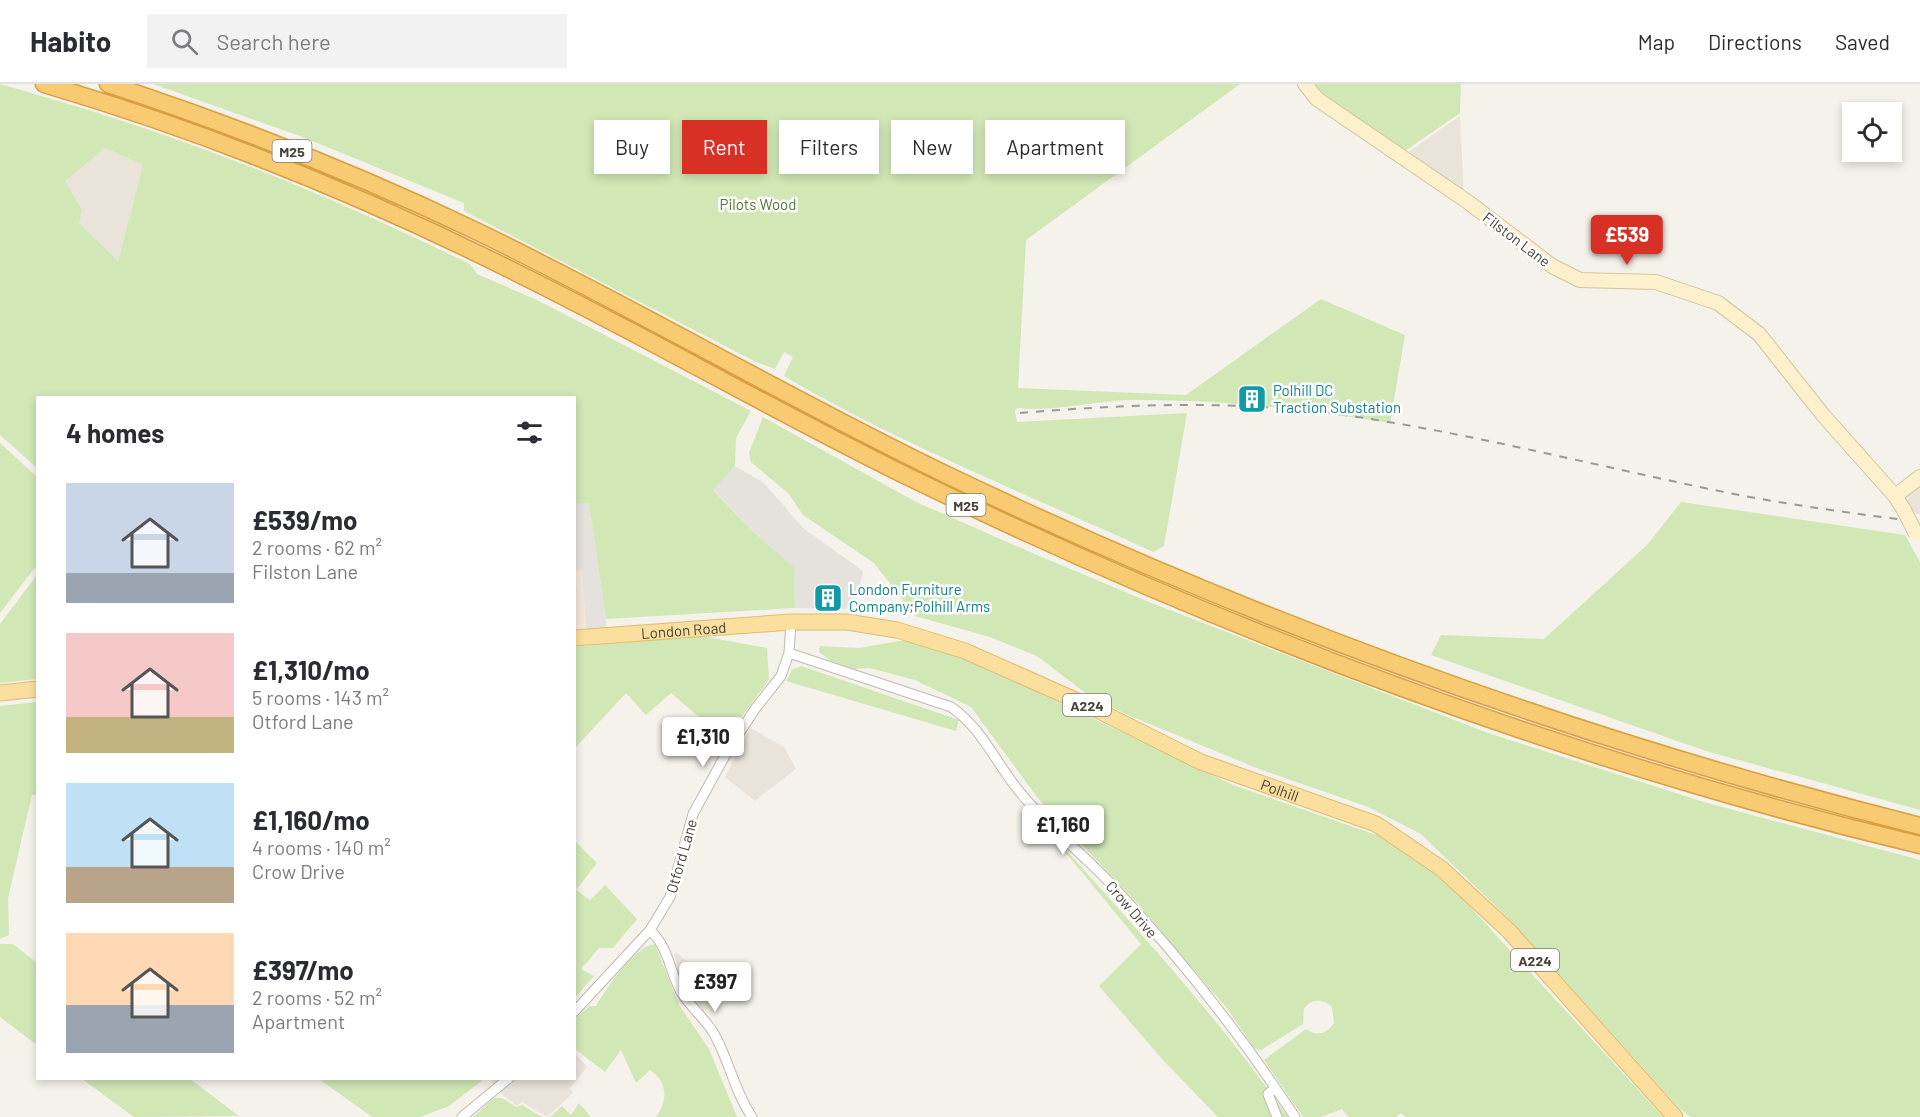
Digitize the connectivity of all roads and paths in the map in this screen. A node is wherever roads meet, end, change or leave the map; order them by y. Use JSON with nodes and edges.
{"nodes":[{"id":1,"x":44,"y":84,"type":"edge"},
{"id":2,"x":108,"y":84,"type":"edge"},
{"id":3,"x":1305,"y":84,"type":"edge"},
{"id":4,"x":1920,"y":477,"type":"edge"},
{"id":5,"x":1895,"y":496,"type":"junction"},
{"id":6,"x":1918,"y":539,"type":"edge"},
{"id":7,"x":791,"y":622,"type":"junction"},
{"id":8,"x":576,"y":638,"type":"edge"},
{"id":9,"x":789,"y":653,"type":"junction"},
{"id":10,"x":36,"y":689,"type":"edge"},
{"id":11,"x":0,"y":693,"type":"edge"},
{"id":12,"x":1920,"y":826,"type":"edge"},
{"id":13,"x":1920,"y":845,"type":"edge"},
{"id":14,"x":650,"y":930,"type":"junction"},
{"id":15,"x":576,"y":1010,"type":"edge"},
{"id":16,"x":507,"y":1080,"type":"edge"},
{"id":17,"x":1275,"y":1088,"type":"junction"},
{"id":18,"x":462,"y":1117,"type":"edge"},
{"id":19,"x":752,"y":1117,"type":"edge"},
{"id":20,"x":1276,"y":1117,"type":"edge"},
{"id":21,"x":1294,"y":1117,"type":"edge"},
{"id":22,"x":1675,"y":1117,"type":"edge"}],
"edges":[{"from":1,"to":13,"type":"highway","number":"M25"},
{"from":2,"to":12,"type":"highway","number":"M25"},
{"from":3,"to":5,"type":"street","name":"Filston Lane"},
{"from":4,"to":5,"type":"street"},
{"from":5,"to":6,"type":"street","name":"Filston Lane","bridge":true},
{"from":7,"to":8,"type":"main road","name":"London Road","number":"A224"},
{"from":7,"to":9,"type":"street","name":"Otford Lane"},
{"from":7,"to":22,"type":"main road","name":"Polhill","number":"A224"},
{"from":9,"to":14,"type":"street","name":"Otford Lane"},
{"from":9,"to":17,"type":"street","name":"Crow Drive"},
{"from":10,"to":11,"type":"main road"},
{"from":14,"to":15,"type":"street","name":"Otford Lane"},
{"from":14,"to":19,"type":"street"},
{"from":16,"to":18,"type":"street"},
{"from":17,"to":20,"type":"street"},
{"from":17,"to":21,"type":"street","name":"Crow Drive"}]}
